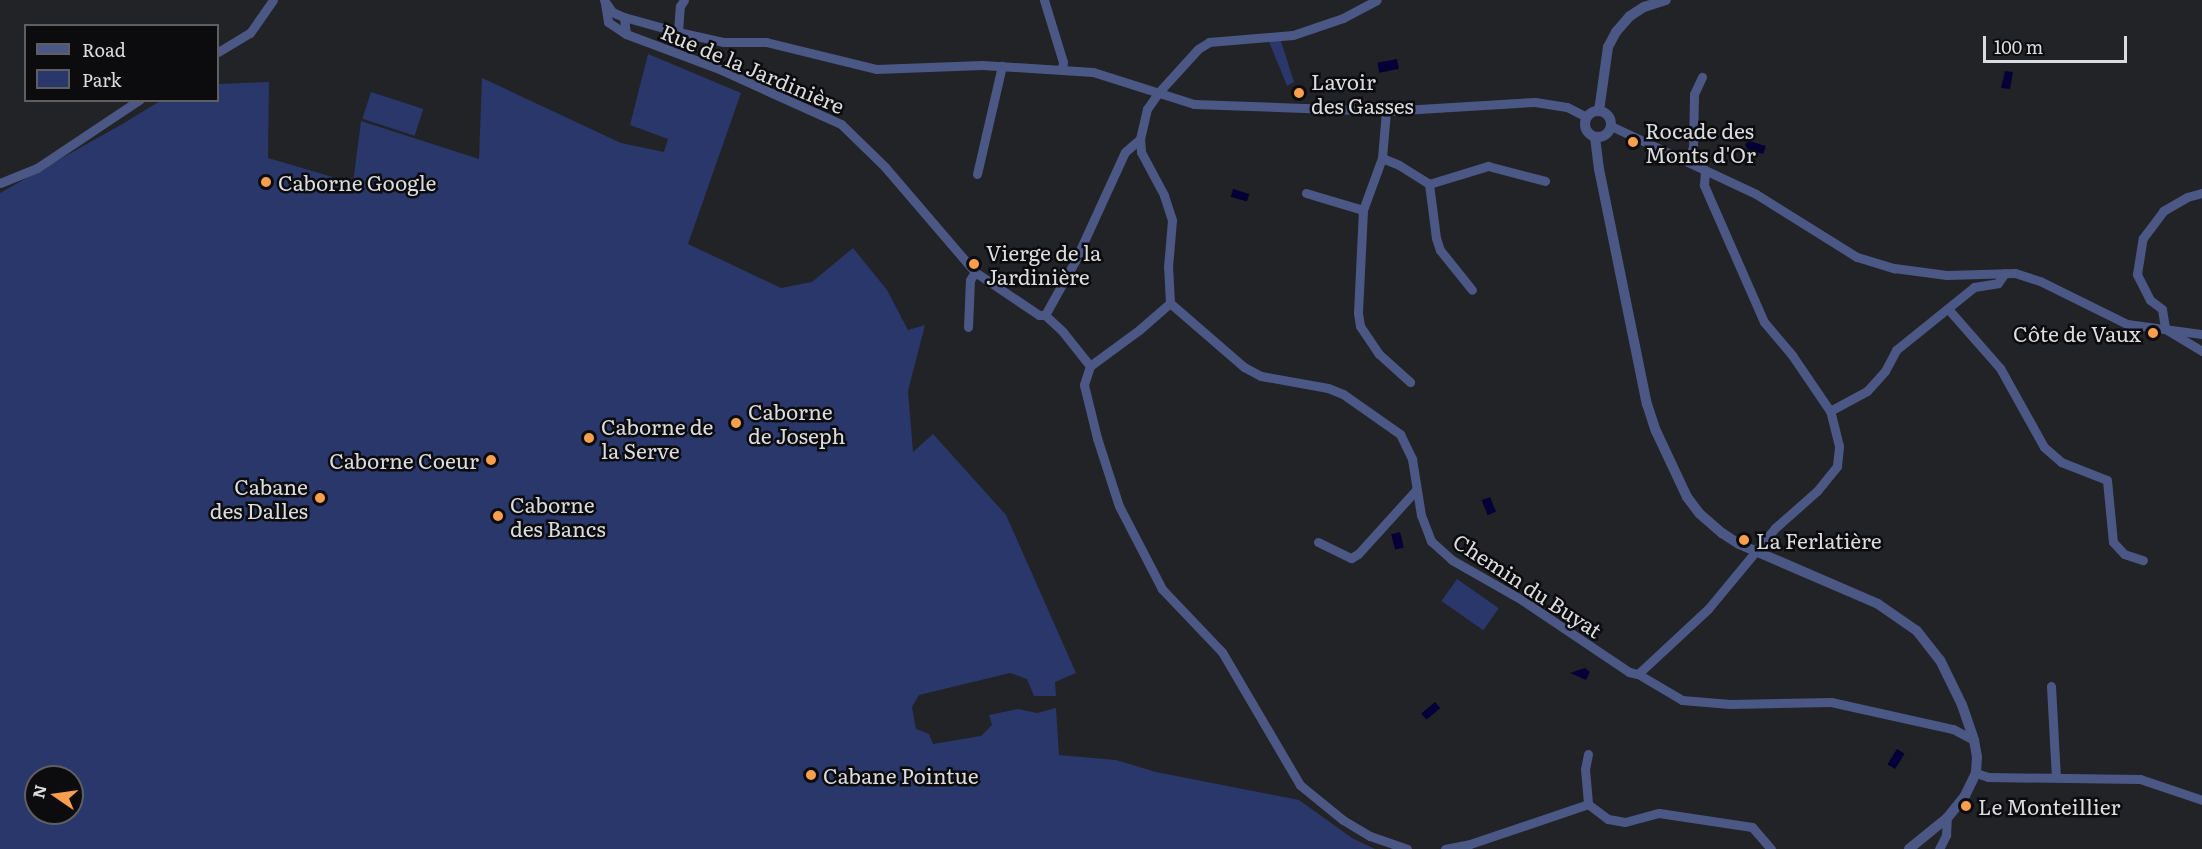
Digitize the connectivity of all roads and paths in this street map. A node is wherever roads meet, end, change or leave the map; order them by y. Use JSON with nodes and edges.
{"nodes":[{"id":1,"x":273,"y":0,"type":"edge"},
{"id":2,"x":684,"y":0,"type":"edge"},
{"id":3,"x":1044,"y":0,"type":"edge"},
{"id":4,"x":1377,"y":0,"type":"edge"},
{"id":5,"x":1666,"y":0,"type":"edge"},
{"id":6,"x":604,"y":2,"type":"edge"},
{"id":7,"x":624,"y":17,"type":"junction"},
{"id":8,"x":678,"y":32,"type":"junction"},
{"id":9,"x":626,"y":34,"type":"junction"},
{"id":10,"x":219,"y":51,"type":"edge"},
{"id":11,"x":1002,"y":66,"type":"junction"},
{"id":12,"x":1062,"y":69,"type":"junction"},
{"id":13,"x":1702,"y":77,"type":"dead end"},
{"id":14,"x":1158,"y":93,"type":"junction"},
{"id":15,"x":136,"y":102,"type":"edge"},
{"id":16,"x":1386,"y":111,"type":"junction"},
{"id":17,"x":1599,"y":111,"type":"junction"},
{"id":18,"x":1587,"y":117,"type":"junction"},
{"id":19,"x":1611,"y":126,"type":"junction"},
{"id":20,"x":1596,"y":136,"type":"junction"},
{"id":21,"x":1140,"y":138,"type":"junction"},
{"id":22,"x":1382,"y":158,"type":"junction"},
{"id":23,"x":1688,"y":162,"type":"junction"},
{"id":24,"x":1705,"y":170,"type":"junction"},
{"id":25,"x":977,"y":174,"type":"dead end"},
{"id":26,"x":1545,"y":182,"type":"dead end"},
{"id":27,"x":0,"y":183,"type":"edge"},
{"id":28,"x":1429,"y":184,"type":"junction"},
{"id":29,"x":1306,"y":193,"type":"dead end"},
{"id":30,"x":2202,"y":193,"type":"edge"},
{"id":31,"x":1363,"y":210,"type":"junction"},
{"id":32,"x":975,"y":272,"type":"junction"},
{"id":33,"x":2005,"y":273,"type":"junction"},
{"id":34,"x":1472,"y":290,"type":"dead end"},
{"id":35,"x":1170,"y":303,"type":"junction"},
{"id":36,"x":1948,"y":310,"type":"junction"},
{"id":37,"x":1045,"y":315,"type":"junction"},
{"id":38,"x":968,"y":327,"type":"dead end"},
{"id":39,"x":2165,"y":328,"type":"junction"},
{"id":40,"x":2202,"y":334,"type":"edge"},
{"id":41,"x":2202,"y":351,"type":"edge"},
{"id":42,"x":1090,"y":366,"type":"junction"},
{"id":43,"x":1410,"y":382,"type":"dead end"},
{"id":44,"x":1830,"y":411,"type":"junction"},
{"id":45,"x":1416,"y":490,"type":"junction"},
{"id":46,"x":1318,"y":542,"type":"dead end"},
{"id":47,"x":1757,"y":552,"type":"junction"},
{"id":48,"x":2142,"y":560,"type":"dead end"},
{"id":49,"x":1638,"y":674,"type":"junction"},
{"id":50,"x":2051,"y":686,"type":"dead end"},
{"id":51,"x":1974,"y":740,"type":"junction"},
{"id":52,"x":1588,"y":754,"type":"dead end"},
{"id":53,"x":1976,"y":773,"type":"junction"},
{"id":54,"x":2056,"y":777,"type":"junction"},
{"id":55,"x":2202,"y":800,"type":"edge"},
{"id":56,"x":1588,"y":804,"type":"junction"},
{"id":57,"x":1947,"y":818,"type":"junction"},
{"id":58,"x":1407,"y":849,"type":"edge"},
{"id":59,"x":1445,"y":849,"type":"edge"},
{"id":60,"x":1771,"y":849,"type":"edge"},
{"id":61,"x":1909,"y":849,"type":"edge"},
{"id":62,"x":1939,"y":849,"type":"edge"}],
"edges":[{"from":1,"to":10,"type":"street"},
{"from":2,"to":8,"type":"street"},
{"from":3,"to":12,"type":"street"},
{"from":4,"to":14,"type":"street"},
{"from":5,"to":17,"type":"street"},
{"from":6,"to":7,"type":"street"},
{"from":6,"to":9,"type":"street","name":"Rue de la Jardinière"},
{"from":7,"to":8,"type":"street"},
{"from":7,"to":9,"type":"street"},
{"from":8,"to":11,"type":"street"},
{"from":9,"to":32,"type":"street","name":"Rue de la Jardinière"},
{"from":11,"to":12,"type":"street"},
{"from":11,"to":25,"type":"street"},
{"from":12,"to":14,"type":"street"},
{"from":13,"to":23,"type":"street"},
{"from":14,"to":16,"type":"street"},
{"from":14,"to":21,"type":"street"},
{"from":15,"to":27,"type":"street"},
{"from":16,"to":18,"type":"street"},
{"from":16,"to":22,"type":"street"},
{"from":17,"to":18,"type":"street"},
{"from":17,"to":19,"type":"street"},
{"from":18,"to":20,"type":"street"},
{"from":19,"to":20,"type":"street"},
{"from":19,"to":23,"type":"street"},
{"from":20,"to":47,"type":"street"},
{"from":21,"to":35,"type":"street"},
{"from":21,"to":37,"type":"street"},
{"from":22,"to":28,"type":"street"},
{"from":22,"to":31,"type":"street"},
{"from":23,"to":24,"type":"street"},
{"from":24,"to":33,"type":"street"},
{"from":24,"to":44,"type":"street"},
{"from":26,"to":28,"type":"street"},
{"from":28,"to":34,"type":"street"},
{"from":29,"to":31,"type":"street"},
{"from":30,"to":39,"type":"street"},
{"from":31,"to":43,"type":"street"},
{"from":32,"to":37,"type":"street","name":"Rue de la Jardinière"},
{"from":32,"to":38,"type":"street"},
{"from":33,"to":36,"type":"street"},
{"from":33,"to":39,"type":"street"},
{"from":35,"to":42,"type":"street"},
{"from":35,"to":45,"type":"street","name":"Chemin du Buyat"},
{"from":36,"to":44,"type":"street"},
{"from":36,"to":48,"type":"street"},
{"from":37,"to":42,"type":"street","name":"Rue de la Jardinière"},
{"from":39,"to":40,"type":"street"},
{"from":39,"to":41,"type":"street"},
{"from":42,"to":58,"type":"street"},
{"from":44,"to":47,"type":"street"},
{"from":45,"to":46,"type":"street"},
{"from":45,"to":49,"type":"street","name":"Chemin du Buyat"},
{"from":47,"to":49,"type":"street"},
{"from":47,"to":51,"type":"street"},
{"from":49,"to":51,"type":"street","name":"Chemin du Buyat"},
{"from":50,"to":54,"type":"street"},
{"from":51,"to":53,"type":"street"},
{"from":52,"to":56,"type":"street"},
{"from":53,"to":54,"type":"street"},
{"from":53,"to":57,"type":"street"},
{"from":54,"to":55,"type":"street"},
{"from":56,"to":59,"type":"street"},
{"from":56,"to":60,"type":"street"},
{"from":57,"to":61,"type":"street"},
{"from":57,"to":62,"type":"street"}]}
